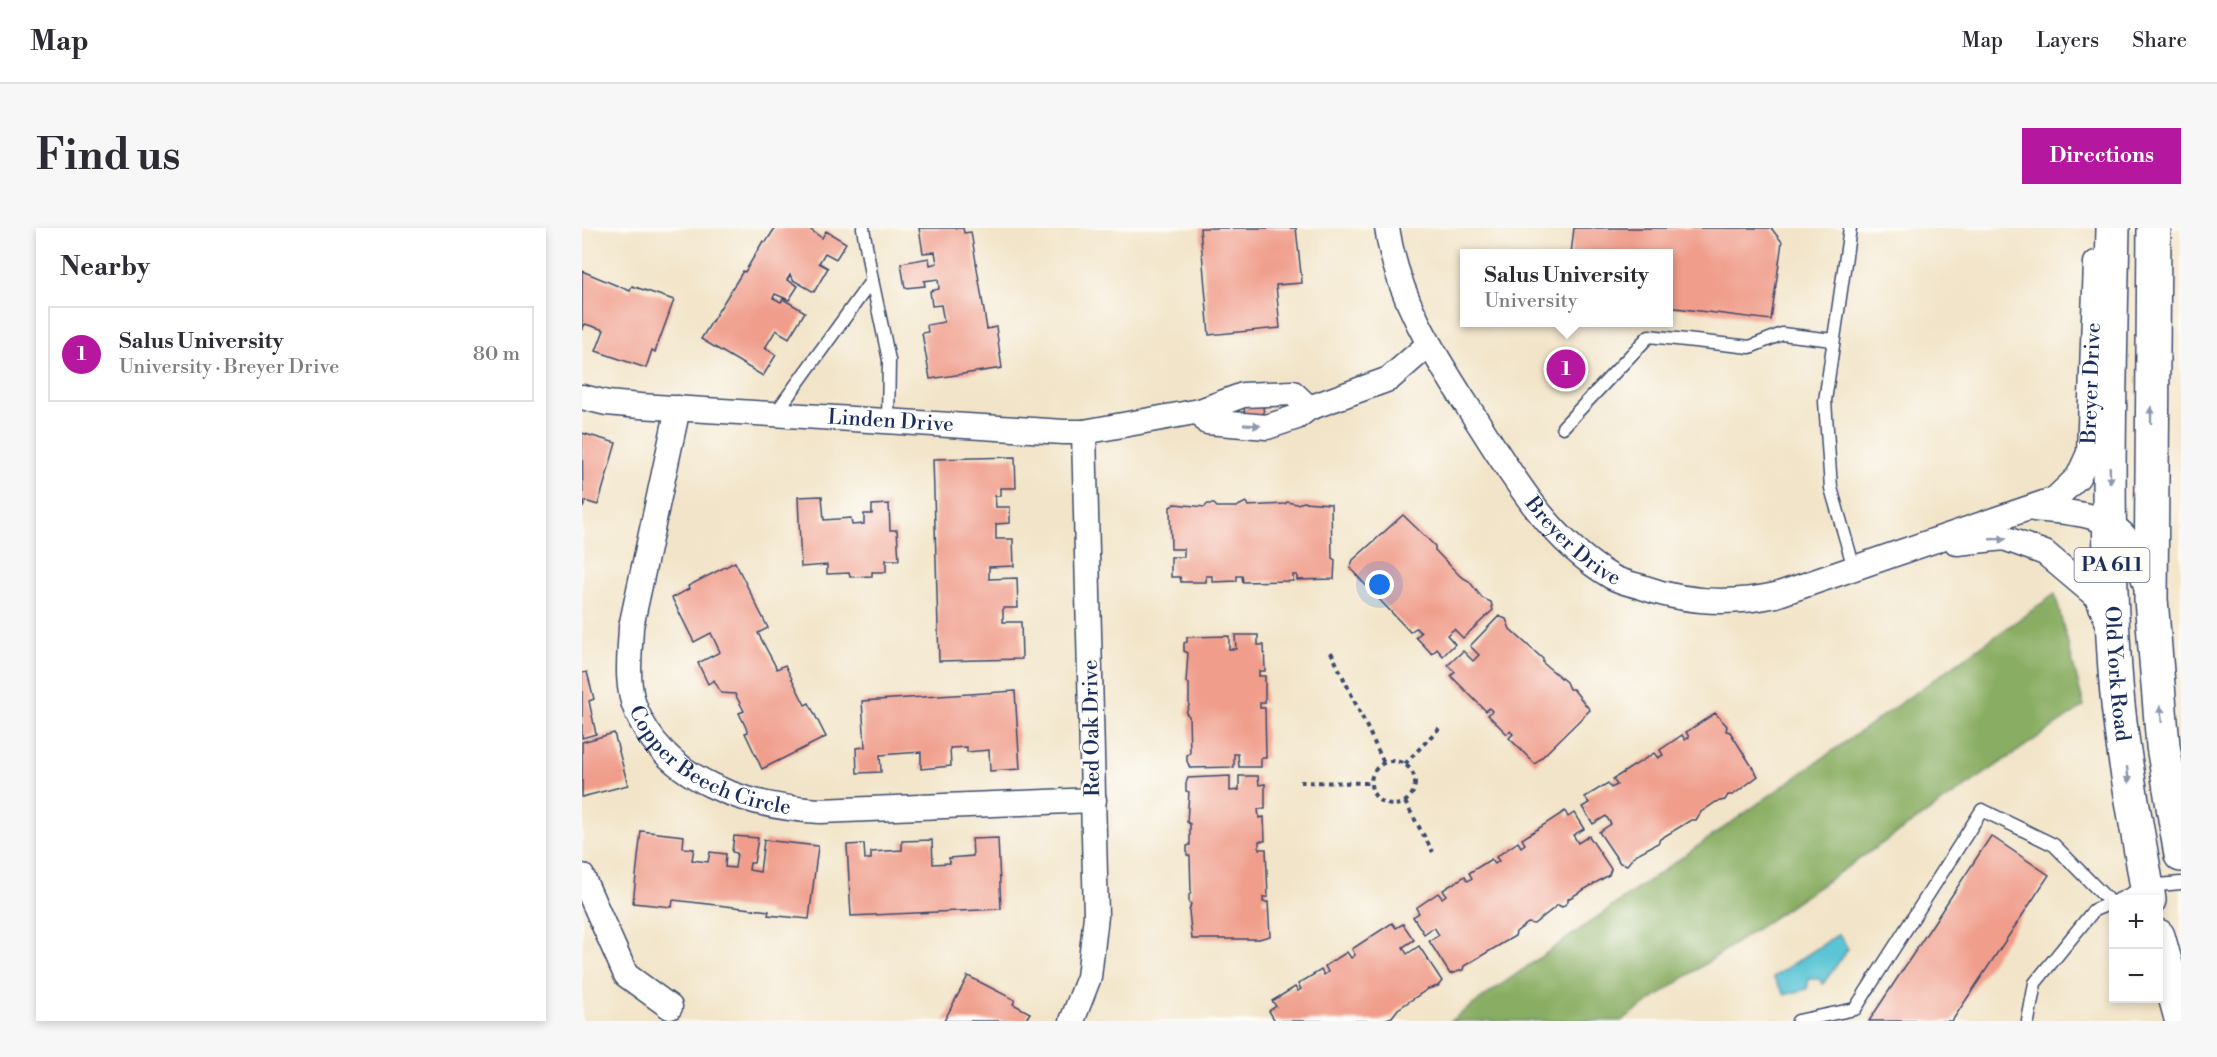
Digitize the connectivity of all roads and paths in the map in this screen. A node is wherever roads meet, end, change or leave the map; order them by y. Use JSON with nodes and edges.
{"nodes":[{"id":1,"x":863,"y":228,"type":"edge"},
{"id":2,"x":1387,"y":228,"type":"edge"},
{"id":3,"x":1850,"y":228,"type":"edge"},
{"id":4,"x":2099,"y":228,"type":"edge"},
{"id":5,"x":2113,"y":228,"type":"edge"},
{"id":6,"x":2154,"y":228,"type":"edge"},
{"id":7,"x":872,"y":280,"type":"junction"},
{"id":8,"x":1833,"y":340,"type":"junction"},
{"id":9,"x":1428,"y":345,"type":"junction"},
{"id":10,"x":582,"y":397,"type":"edge"},
{"id":11,"x":678,"y":408,"type":"junction"},
{"id":12,"x":1309,"y":408,"type":"junction"},
{"id":13,"x":1200,"y":411,"type":"junction"},
{"id":14,"x":775,"y":414,"type":"junction"},
{"id":15,"x":888,"y":421,"type":"junction"},
{"id":16,"x":1563,"y":426,"type":"dead end"},
{"id":17,"x":1084,"y":432,"type":"junction"},
{"id":18,"x":2030,"y":509,"type":"junction"},
{"id":19,"x":2112,"y":527,"type":"junction"},
{"id":20,"x":1918,"y":546,"type":"junction"},
{"id":21,"x":1854,"y":568,"type":"junction"},
{"id":22,"x":2151,"y":599,"type":"junction"},
{"id":23,"x":2114,"y":636,"type":"junction"},
{"id":24,"x":1331,"y":652,"type":"dead end"},
{"id":25,"x":1441,"y":726,"type":"dead end"},
{"id":26,"x":1384,"y":763,"type":"junction"},
{"id":27,"x":1405,"y":764,"type":"junction"},
{"id":28,"x":1300,"y":782,"type":"dead end"},
{"id":29,"x":1371,"y":783,"type":"junction"},
{"id":30,"x":1094,"y":800,"type":"junction"},
{"id":31,"x":2177,"y":800,"type":"edge"},
{"id":32,"x":1405,"y":802,"type":"junction"},
{"id":33,"x":1433,"y":852,"type":"dead end"},
{"id":34,"x":2181,"y":855,"type":"edge"},
{"id":35,"x":582,"y":876,"type":"edge"},
{"id":36,"x":2181,"y":883,"type":"edge"},
{"id":37,"x":2148,"y":893,"type":"edge"},
{"id":38,"x":2109,"y":896,"type":"edge"},
{"id":39,"x":2109,"y":903,"type":"edge"},
{"id":40,"x":2162,"y":949,"type":"edge"},
{"id":41,"x":670,"y":1008,"type":"dead end"},
{"id":42,"x":2181,"y":1018,"type":"edge"},
{"id":43,"x":1072,"y":1021,"type":"edge"},
{"id":44,"x":1798,"y":1021,"type":"edge"},
{"id":45,"x":2028,"y":1021,"type":"edge"}],
"edges":[{"from":1,"to":7,"type":"lane"},
{"from":2,"to":9,"type":"street","name":"Breyer Drive"},
{"from":3,"to":8,"type":"lane"},
{"from":4,"to":18,"type":"street","name":"Breyer Drive"},
{"from":5,"to":19,"type":"highway","name":"Old York Road","number":"PA 611","one_way":true},
{"from":22,"to":6,"type":"highway","name":"Old York Road","number":"PA 611","one_way":true},
{"from":7,"to":14,"type":"lane"},
{"from":7,"to":15,"type":"lane"},
{"from":8,"to":16,"type":"lane"},
{"from":8,"to":21,"type":"lane"},
{"from":9,"to":12,"type":"street"},
{"from":9,"to":21,"type":"street","name":"Breyer Drive"},
{"from":10,"to":11,"type":"street","name":"Linden Drive"},
{"from":11,"to":14,"type":"street","name":"Linden Drive"},
{"from":11,"to":30,"type":"street","name":"Copper Beech Circle"},
{"from":12,"to":13,"type":"street","name":"Linden Drive"},
{"from":13,"to":12,"type":"street","one_way":true},
{"from":13,"to":17,"type":"street","name":"Linden Drive"},
{"from":14,"to":15,"type":"street","name":"Linden Drive"},
{"from":15,"to":17,"type":"street","name":"Linden Drive"},
{"from":17,"to":30,"type":"street","name":"Red Oak Drive"},
{"from":18,"to":19,"type":"street","name":"Breyer Drive"},
{"from":18,"to":20,"type":"street","name":"Breyer Drive"},
{"from":19,"to":22,"type":"street","name":"Breyer Drive"},
{"from":19,"to":23,"type":"highway","name":"Old York Road","number":"PA 611"},
{"from":20,"to":21,"type":"street","name":"Breyer Drive"},
{"from":20,"to":23,"type":"street","name":"Breyer Drive","one_way":true},
{"from":31,"to":22,"type":"highway","name":"Old York Road","number":"PA 611","one_way":true},
{"from":23,"to":37,"type":"highway","name":"Old York Road","number":"PA 611","one_way":true},
{"from":24,"to":26,"type":"path"},
{"from":25,"to":27,"type":"path"},
{"from":26,"to":27,"type":"path"},
{"from":26,"to":29,"type":"path"},
{"from":27,"to":32,"type":"path"},
{"from":28,"to":29,"type":"path"},
{"from":29,"to":32,"type":"path"},
{"from":30,"to":43,"type":"street","name":"Red Oak Drive"},
{"from":31,"to":34,"type":"highway","name":"Old York Road","number":"PA 611"},
{"from":32,"to":33,"type":"path"},
{"from":35,"to":41,"type":"street"},
{"from":36,"to":37,"type":"lane"},
{"from":38,"to":44,"type":"lane"},
{"from":39,"to":45,"type":"lane"},
{"from":40,"to":42,"type":"highway"}]}
